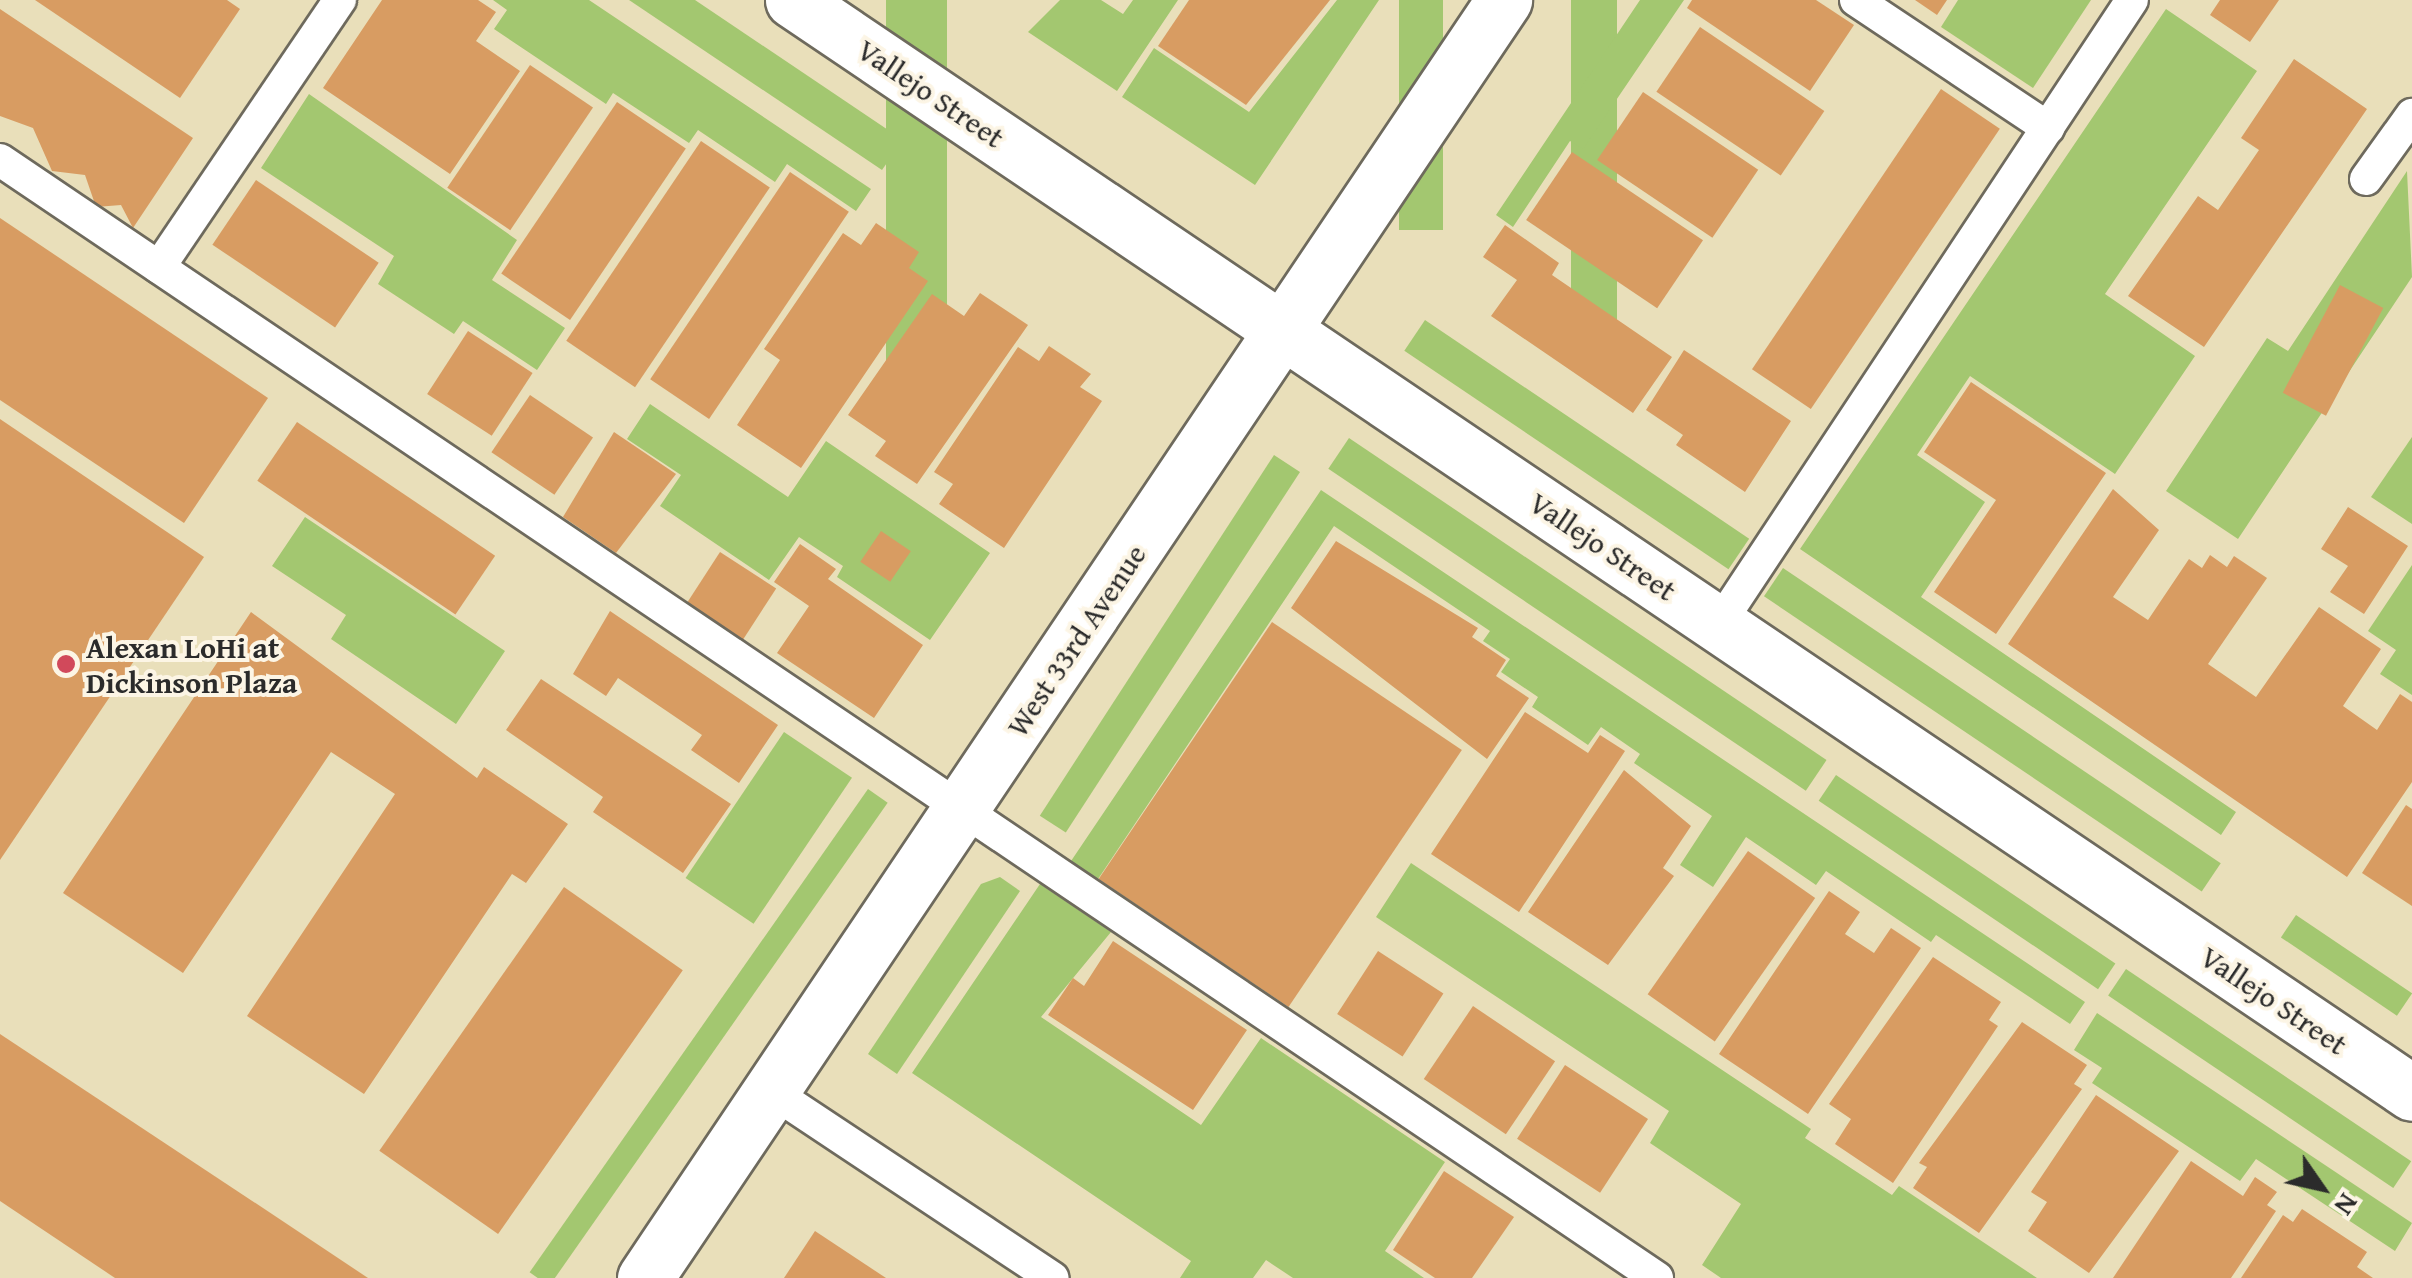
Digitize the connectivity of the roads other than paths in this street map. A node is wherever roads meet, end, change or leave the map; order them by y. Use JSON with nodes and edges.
{"nodes":[{"id":1,"x":340,"y":0,"type":"edge"},
{"id":2,"x":793,"y":0,"type":"edge"},
{"id":3,"x":1504,"y":0,"type":"edge"},
{"id":4,"x":1856,"y":0,"type":"edge"},
{"id":5,"x":2132,"y":0,"type":"edge"},
{"id":6,"x":2412,"y":115,"type":"edge"},
{"id":7,"x":2048,"y":128,"type":"junction"},
{"id":8,"x":0,"y":160,"type":"edge"},
{"id":9,"x":2366,"y":179,"type":"dead end"},
{"id":10,"x":159,"y":267,"type":"junction"},
{"id":11,"x":1282,"y":330,"type":"junction"},
{"id":12,"x":1719,"y":624,"type":"junction"},
{"id":13,"x":962,"y":809,"type":"junction"},
{"id":14,"x":770,"y":1091,"type":"junction"},
{"id":15,"x":2412,"y":1093,"type":"edge"},
{"id":16,"x":1620,"y":1268,"type":"edge"},
{"id":17,"x":644,"y":1278,"type":"edge"},
{"id":18,"x":1052,"y":1278,"type":"edge"},
{"id":19,"x":1657,"y":1278,"type":"edge"}],
"edges":[{"from":1,"to":10,"type":"lane"},
{"from":2,"to":11,"type":"street","name":"Vallejo Street"},
{"from":3,"to":11,"type":"street","name":"West 33rd Avenue"},
{"from":4,"to":7,"type":"lane"},
{"from":5,"to":7,"type":"lane"},
{"from":6,"to":9,"type":"lane"},
{"from":7,"to":12,"type":"lane"},
{"from":8,"to":10,"type":"lane"},
{"from":10,"to":13,"type":"lane"},
{"from":11,"to":12,"type":"street","name":"Vallejo Street"},
{"from":11,"to":13,"type":"street","name":"West 33rd Avenue"},
{"from":12,"to":15,"type":"street","name":"Vallejo Street"},
{"from":13,"to":14,"type":"street","name":"West 33rd Avenue"},
{"from":13,"to":16,"type":"lane"},
{"from":14,"to":17,"type":"street","name":"West 33rd Avenue"},
{"from":14,"to":18,"type":"lane"},
{"from":16,"to":19,"type":"lane"}]}
